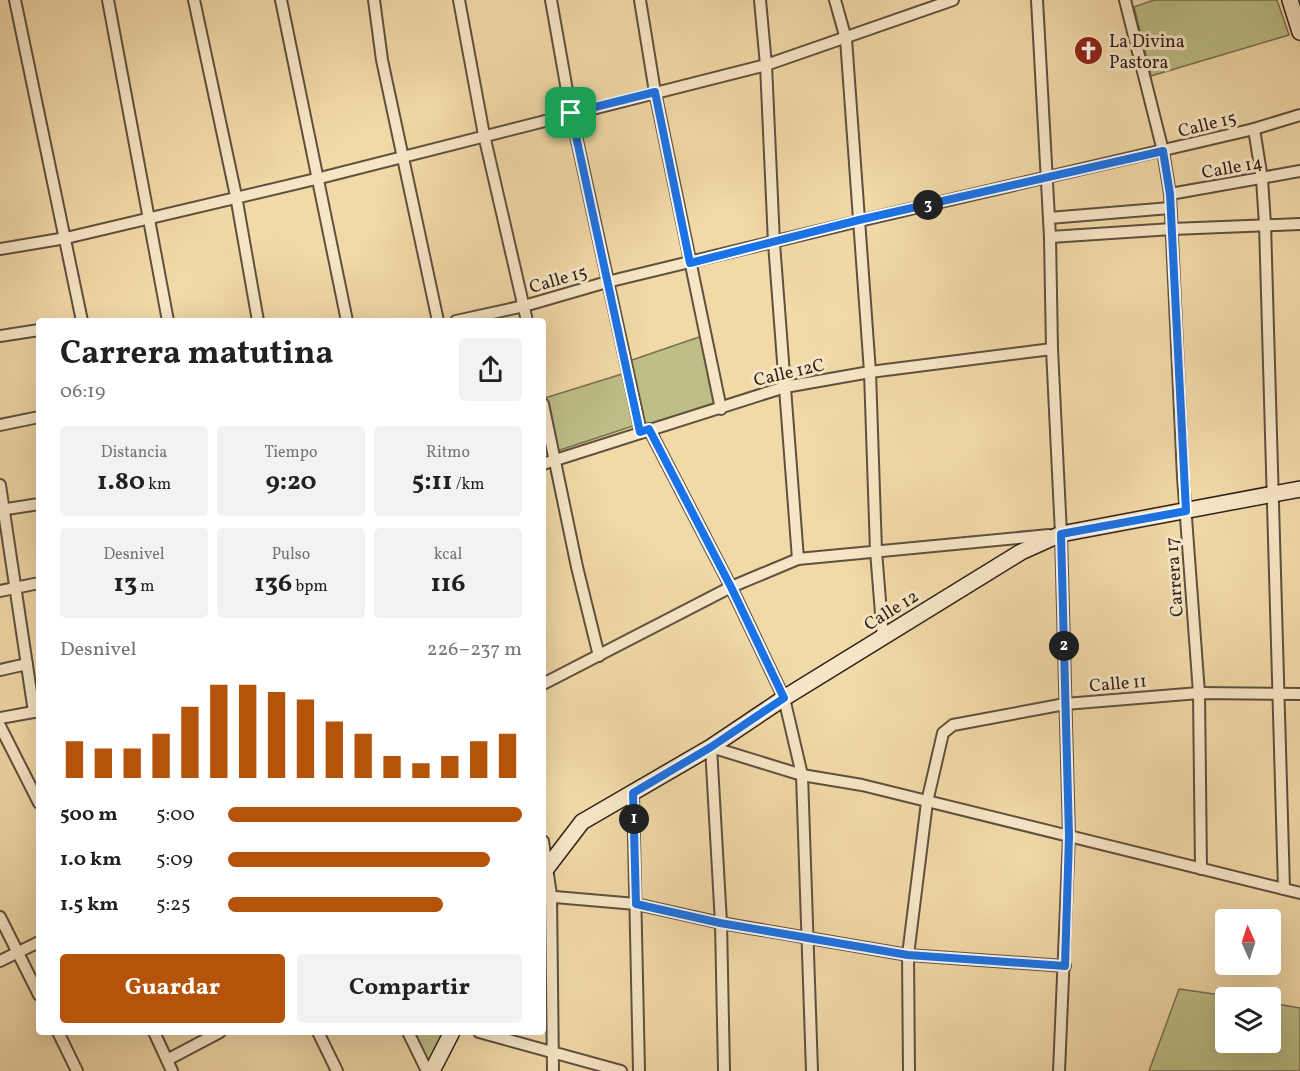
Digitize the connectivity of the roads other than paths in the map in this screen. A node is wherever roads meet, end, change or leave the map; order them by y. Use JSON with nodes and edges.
{"nodes":[{"id":1,"x":15,"y":0,"type":"edge"},
{"id":2,"x":108,"y":0,"type":"edge"},
{"id":3,"x":194,"y":0,"type":"edge"},
{"id":4,"x":281,"y":0,"type":"edge"},
{"id":5,"x":374,"y":0,"type":"edge"},
{"id":6,"x":459,"y":0,"type":"edge"},
{"id":7,"x":551,"y":0,"type":"edge"},
{"id":8,"x":640,"y":0,"type":"edge"},
{"id":9,"x":760,"y":0,"type":"edge"},
{"id":10,"x":835,"y":0,"type":"edge"},
{"id":11,"x":953,"y":0,"type":"edge"},
{"id":12,"x":1037,"y":0,"type":"edge"},
{"id":13,"x":1125,"y":0,"type":"edge"},
{"id":14,"x":1290,"y":0,"type":"edge"},
{"id":15,"x":1300,"y":32,"type":"edge"},
{"id":16,"x":846,"y":39,"type":"junction"},
{"id":17,"x":766,"y":65,"type":"junction"},
{"id":18,"x":655,"y":92,"type":"junction"},
{"id":19,"x":571,"y":113,"type":"junction"},
{"id":20,"x":1300,"y":115,"type":"edge"},
{"id":21,"x":1254,"y":129,"type":"junction"},
{"id":22,"x":484,"y":135,"type":"junction"},
{"id":23,"x":1163,"y":151,"type":"junction"},
{"id":24,"x":402,"y":156,"type":"junction"},
{"id":25,"x":1300,"y":171,"type":"edge"},
{"id":26,"x":320,"y":178,"type":"junction"},
{"id":27,"x":1047,"y":179,"type":"junction"},
{"id":28,"x":1262,"y":179,"type":"junction"},
{"id":29,"x":1170,"y":194,"type":"junction"},
{"id":30,"x":236,"y":196,"type":"junction"},
{"id":31,"x":1170,"y":208,"type":"junction"},
{"id":32,"x":150,"y":218,"type":"junction"},
{"id":33,"x":1049,"y":218,"type":"junction"},
{"id":34,"x":859,"y":220,"type":"junction"},
{"id":35,"x":1265,"y":224,"type":"junction"},
{"id":36,"x":1300,"y":224,"type":"edge"},
{"id":37,"x":1172,"y":229,"type":"junction"},
{"id":38,"x":1050,"y":237,"type":"junction"},
{"id":39,"x":66,"y":238,"type":"junction"},
{"id":40,"x":774,"y":243,"type":"junction"},
{"id":41,"x":0,"y":249,"type":"edge"},
{"id":42,"x":690,"y":263,"type":"junction"},
{"id":43,"x":607,"y":282,"type":"junction"},
{"id":44,"x":524,"y":306,"type":"junction"},
{"id":45,"x":81,"y":318,"type":"edge"},
{"id":46,"x":167,"y":318,"type":"edge"},
{"id":47,"x":257,"y":318,"type":"edge"},
{"id":48,"x":346,"y":318,"type":"edge"},
{"id":49,"x":437,"y":318,"type":"edge"},
{"id":50,"x":470,"y":318,"type":"edge"},
{"id":51,"x":526,"y":318,"type":"edge"},
{"id":52,"x":36,"y":330,"type":"edge"},
{"id":53,"x":0,"y":336,"type":"edge"},
{"id":54,"x":1052,"y":349,"type":"junction"},
{"id":55,"x":870,"y":372,"type":"junction"},
{"id":56,"x":785,"y":387,"type":"junction"},
{"id":57,"x":721,"y":409,"type":"junction"},
{"id":58,"x":36,"y":418,"type":"edge"},
{"id":59,"x":0,"y":425,"type":"edge"},
{"id":60,"x":645,"y":430,"type":"junction"},
{"id":61,"x":546,"y":434,"type":"edge"},
{"id":62,"x":549,"y":463,"type":"edge"},
{"id":63,"x":0,"y":485,"type":"edge"},
{"id":64,"x":1300,"y":489,"type":"edge"},
{"id":65,"x":1274,"y":494,"type":"junction"},
{"id":66,"x":36,"y":504,"type":"edge"},
{"id":67,"x":2,"y":509,"type":"edge"},
{"id":68,"x":1186,"y":511,"type":"junction"},
{"id":69,"x":1061,"y":534,"type":"junction"},
{"id":70,"x":876,"y":551,"type":"junction"},
{"id":71,"x":798,"y":559,"type":"junction"},
{"id":72,"x":36,"y":584,"type":"edge"},
{"id":73,"x":731,"y":587,"type":"junction"},
{"id":74,"x":16,"y":588,"type":"junction"},
{"id":75,"x":0,"y":591,"type":"edge"},
{"id":76,"x":883,"y":638,"type":"junction"},
{"id":77,"x":599,"y":656,"type":"junction"},
{"id":78,"x":27,"y":664,"type":"junction"},
{"id":79,"x":0,"y":670,"type":"edge"},
{"id":80,"x":546,"y":682,"type":"edge"},
{"id":81,"x":1199,"y":693,"type":"junction"},
{"id":82,"x":1280,"y":693,"type":"junction"},
{"id":83,"x":1300,"y":694,"type":"edge"},
{"id":84,"x":784,"y":698,"type":"junction"},
{"id":85,"x":1065,"y":704,"type":"junction"},
{"id":86,"x":36,"y":706,"type":"edge"},
{"id":87,"x":36,"y":711,"type":"edge"},
{"id":88,"x":0,"y":718,"type":"edge"},
{"id":89,"x":0,"y":726,"type":"edge"},
{"id":90,"x":711,"y":747,"type":"junction"},
{"id":91,"x":802,"y":775,"type":"junction"},
{"id":92,"x":633,"y":793,"type":"junction"},
{"id":93,"x":36,"y":797,"type":"edge"},
{"id":94,"x":927,"y":802,"type":"junction"},
{"id":95,"x":1069,"y":836,"type":"junction"},
{"id":96,"x":546,"y":868,"type":"edge"},
{"id":97,"x":1201,"y":869,"type":"junction"},
{"id":98,"x":1284,"y":889,"type":"junction"},
{"id":99,"x":1300,"y":893,"type":"edge"},
{"id":100,"x":547,"y":895,"type":"edge"},
{"id":101,"x":636,"y":904,"type":"junction"},
{"id":102,"x":0,"y":917,"type":"edge"},
{"id":103,"x":720,"y":923,"type":"junction"},
{"id":104,"x":809,"y":938,"type":"junction"},
{"id":105,"x":36,"y":943,"type":"edge"},
{"id":106,"x":18,"y":952,"type":"junction"},
{"id":107,"x":908,"y":955,"type":"junction"},
{"id":108,"x":0,"y":961,"type":"edge"},
{"id":109,"x":1065,"y":966,"type":"junction"},
{"id":110,"x":36,"y":989,"type":"edge"},
{"id":111,"x":59,"y":1035,"type":"edge"},
{"id":112,"x":155,"y":1035,"type":"edge"},
{"id":113,"x":214,"y":1035,"type":"edge"},
{"id":114,"x":319,"y":1035,"type":"edge"},
{"id":115,"x":410,"y":1035,"type":"edge"},
{"id":116,"x":450,"y":1035,"type":"edge"},
{"id":117,"x":489,"y":1035,"type":"edge"},
{"id":118,"x":552,"y":1053,"type":"junction"},
{"id":119,"x":167,"y":1060,"type":"junction"},
{"id":120,"x":77,"y":1071,"type":"edge"},
{"id":121,"x":172,"y":1071,"type":"edge"},
{"id":122,"x":336,"y":1071,"type":"edge"},
{"id":123,"x":430,"y":1071,"type":"edge"},
{"id":124,"x":553,"y":1071,"type":"edge"},
{"id":125,"x":621,"y":1071,"type":"edge"},
{"id":126,"x":639,"y":1071,"type":"edge"},
{"id":127,"x":723,"y":1071,"type":"edge"},
{"id":128,"x":812,"y":1071,"type":"edge"},
{"id":129,"x":909,"y":1071,"type":"edge"},
{"id":130,"x":1059,"y":1071,"type":"edge"}],
"edges":[{"from":1,"to":39,"type":"street"},
{"from":2,"to":32,"type":"street"},
{"from":3,"to":30,"type":"street"},
{"from":4,"to":26,"type":"street"},
{"from":5,"to":24,"type":"street"},
{"from":6,"to":22,"type":"street"},
{"from":7,"to":19,"type":"street"},
{"from":8,"to":18,"type":"street"},
{"from":9,"to":17,"type":"street"},
{"from":10,"to":16,"type":"street"},
{"from":11,"to":16,"type":"street"},
{"from":12,"to":27,"type":"street"},
{"from":13,"to":23,"type":"street","name":"Carrera 17"},
{"from":14,"to":15,"type":"main road"},
{"from":16,"to":17,"type":"street"},
{"from":16,"to":34,"type":"street"},
{"from":17,"to":18,"type":"street"},
{"from":17,"to":40,"type":"street"},
{"from":18,"to":19,"type":"street"},
{"from":18,"to":42,"type":"street"},
{"from":19,"to":22,"type":"street"},
{"from":19,"to":43,"type":"street"},
{"from":20,"to":21,"type":"street","name":"Calle 15"},
{"from":21,"to":23,"type":"street","name":"Calle 15"},
{"from":21,"to":28,"type":"street"},
{"from":22,"to":24,"type":"street"},
{"from":22,"to":44,"type":"street"},
{"from":23,"to":27,"type":"street","name":"Calle 15"},
{"from":23,"to":29,"type":"street","name":"Carrera 17"},
{"from":24,"to":26,"type":"street"},
{"from":24,"to":49,"type":"street"},
{"from":25,"to":28,"type":"street","name":"Calle 14"},
{"from":26,"to":30,"type":"street"},
{"from":26,"to":48,"type":"street"},
{"from":27,"to":33,"type":"street"},
{"from":27,"to":34,"type":"street","name":"Calle 15"},
{"from":28,"to":29,"type":"street","name":"Calle 14"},
{"from":28,"to":35,"type":"street"},
{"from":29,"to":31,"type":"street","name":"Carrera 17"},
{"from":30,"to":32,"type":"street"},
{"from":30,"to":47,"type":"street"},
{"from":31,"to":33,"type":"street"},
{"from":31,"to":37,"type":"street","name":"Carrera 17"},
{"from":32,"to":39,"type":"street"},
{"from":32,"to":46,"type":"street"},
{"from":33,"to":38,"type":"street"},
{"from":34,"to":40,"type":"street","name":"Calle 15"},
{"from":34,"to":55,"type":"street"},
{"from":35,"to":36,"type":"street"},
{"from":35,"to":37,"type":"street"},
{"from":35,"to":65,"type":"street"},
{"from":37,"to":38,"type":"street"},
{"from":37,"to":68,"type":"street","name":"Carrera 17"},
{"from":38,"to":54,"type":"street"},
{"from":39,"to":41,"type":"street"},
{"from":39,"to":45,"type":"street"},
{"from":40,"to":42,"type":"street","name":"Calle 15"},
{"from":40,"to":56,"type":"street"},
{"from":42,"to":43,"type":"street","name":"Calle 15"},
{"from":42,"to":57,"type":"street"},
{"from":43,"to":44,"type":"street","name":"Calle 15"},
{"from":43,"to":60,"type":"street"},
{"from":44,"to":50,"type":"street","name":"Calle 15"},
{"from":44,"to":51,"type":"street"},
{"from":52,"to":53,"type":"street"},
{"from":54,"to":55,"type":"street","name":"Calle 12C"},
{"from":54,"to":69,"type":"street"},
{"from":55,"to":56,"type":"street","name":"Calle 12C"},
{"from":55,"to":70,"type":"street"},
{"from":56,"to":57,"type":"street","name":"Calle 12C"},
{"from":56,"to":71,"type":"street"},
{"from":57,"to":60,"type":"street","name":"Calle 12C"},
{"from":58,"to":59,"type":"street"},
{"from":60,"to":62,"type":"street","name":"Calle 12C"},
{"from":60,"to":73,"type":"street"},
{"from":61,"to":62,"type":"street"},
{"from":62,"to":77,"type":"street"},
{"from":63,"to":67,"type":"street"},
{"from":64,"to":65,"type":"main road","name":"Calle 12"},
{"from":65,"to":68,"type":"main road","name":"Calle 12"},
{"from":65,"to":82,"type":"street"},
{"from":66,"to":67,"type":"street"},
{"from":67,"to":74,"type":"street"},
{"from":68,"to":69,"type":"main road","name":"Calle 12"},
{"from":68,"to":81,"type":"street","name":"Carrera 17"},
{"from":69,"to":70,"type":"street"},
{"from":69,"to":76,"type":"main road","name":"Calle 12"},
{"from":69,"to":85,"type":"street"},
{"from":70,"to":71,"type":"street"},
{"from":70,"to":76,"type":"street"},
{"from":71,"to":73,"type":"street"},
{"from":72,"to":74,"type":"street"},
{"from":73,"to":77,"type":"street"},
{"from":73,"to":84,"type":"street"},
{"from":74,"to":75,"type":"street"},
{"from":74,"to":78,"type":"street"},
{"from":76,"to":84,"type":"main road","name":"Calle 12"},
{"from":77,"to":80,"type":"street"},
{"from":78,"to":79,"type":"street"},
{"from":78,"to":86,"type":"street"},
{"from":81,"to":82,"type":"street","name":"Calle 11"},
{"from":81,"to":85,"type":"street","name":"Calle 11"},
{"from":81,"to":97,"type":"street","name":"Carrera 17"},
{"from":82,"to":83,"type":"street","name":"Calle 11"},
{"from":82,"to":98,"type":"street"},
{"from":84,"to":90,"type":"main road","name":"Calle 12"},
{"from":84,"to":91,"type":"street"},
{"from":85,"to":94,"type":"street","name":"Calle 11"},
{"from":85,"to":95,"type":"street"},
{"from":87,"to":88,"type":"street"},
{"from":89,"to":93,"type":"street"},
{"from":90,"to":91,"type":"street"},
{"from":90,"to":92,"type":"main road","name":"Calle 12"},
{"from":90,"to":103,"type":"street"},
{"from":91,"to":94,"type":"street"},
{"from":91,"to":104,"type":"street"},
{"from":92,"to":96,"type":"main road","name":"Calle 12"},
{"from":92,"to":101,"type":"street"},
{"from":94,"to":95,"type":"street"},
{"from":94,"to":107,"type":"street"},
{"from":95,"to":97,"type":"street"},
{"from":95,"to":109,"type":"street"},
{"from":96,"to":100,"type":"street"},
{"from":97,"to":98,"type":"street"},
{"from":98,"to":99,"type":"street"},
{"from":100,"to":101,"type":"street"},
{"from":100,"to":118,"type":"street"},
{"from":101,"to":103,"type":"street"},
{"from":101,"to":126,"type":"street"},
{"from":102,"to":106,"type":"street"},
{"from":103,"to":104,"type":"street"},
{"from":103,"to":127,"type":"street"},
{"from":104,"to":107,"type":"street"},
{"from":104,"to":128,"type":"street"},
{"from":105,"to":106,"type":"street"},
{"from":106,"to":108,"type":"street"},
{"from":106,"to":110,"type":"street"},
{"from":107,"to":109,"type":"street"},
{"from":107,"to":129,"type":"street"},
{"from":109,"to":130,"type":"street"},
{"from":111,"to":120,"type":"street"},
{"from":112,"to":119,"type":"street"},
{"from":113,"to":119,"type":"street"},
{"from":114,"to":122,"type":"street"},
{"from":115,"to":123,"type":"street"},
{"from":116,"to":123,"type":"main road"},
{"from":117,"to":118,"type":"street"},
{"from":118,"to":124,"type":"street"},
{"from":118,"to":125,"type":"street"},
{"from":119,"to":121,"type":"street"}]}
